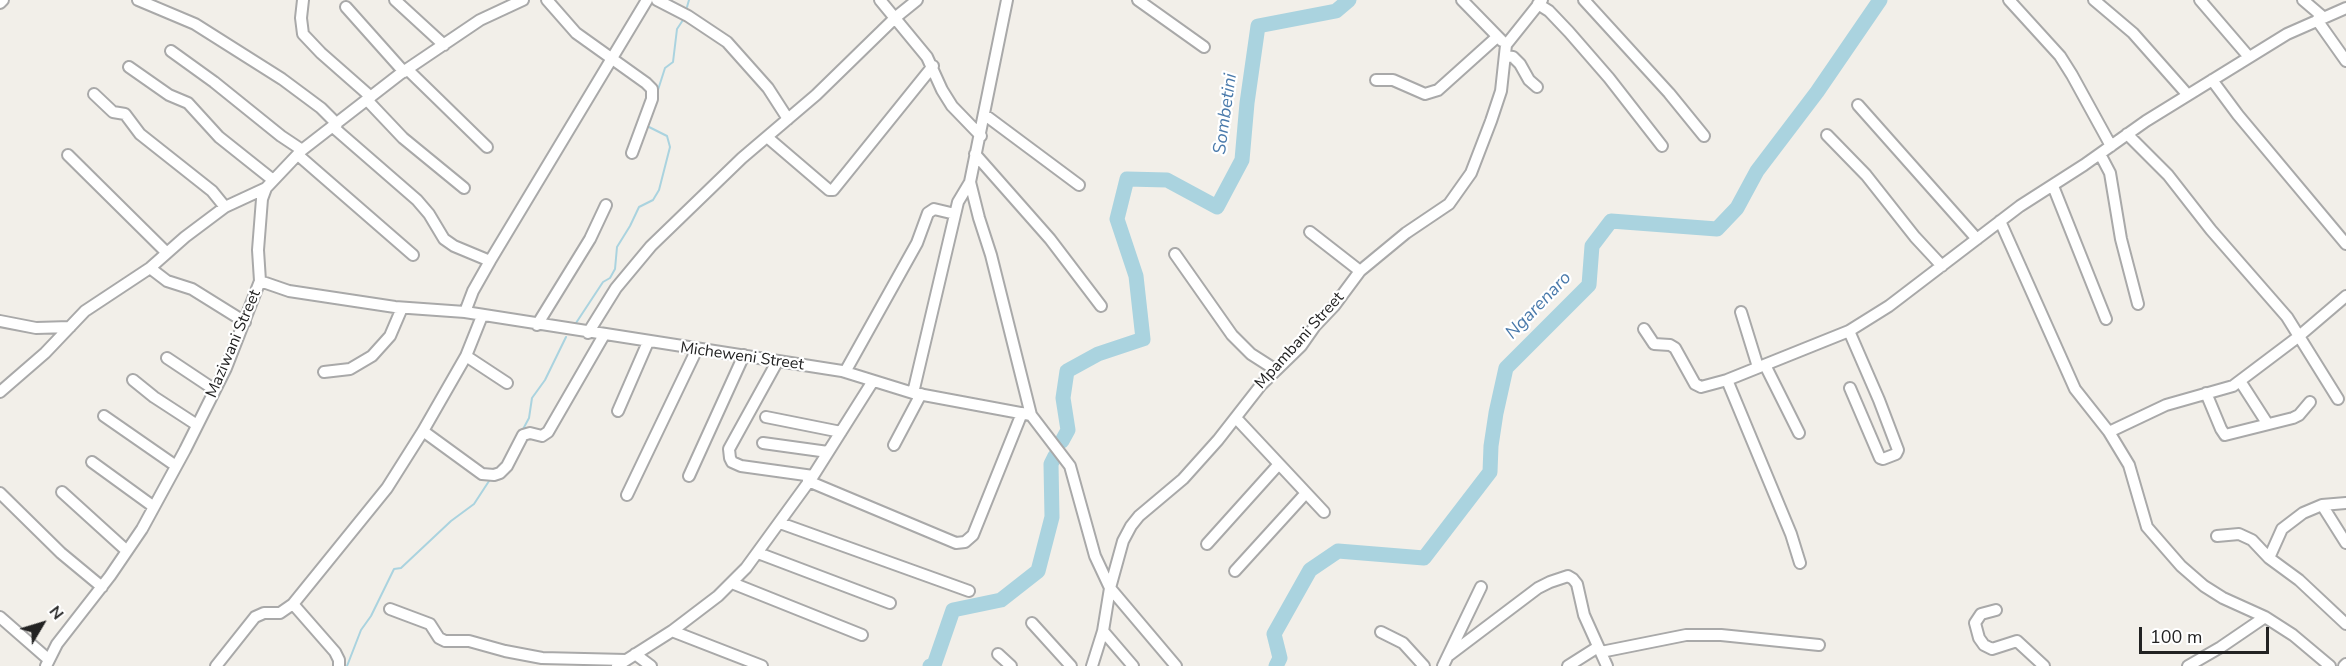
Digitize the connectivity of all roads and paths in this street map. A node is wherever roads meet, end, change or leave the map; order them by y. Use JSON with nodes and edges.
{"nodes":[{"id":1,"x":138,"y":0,"type":"edge"},
{"id":2,"x":303,"y":0,"type":"edge"},
{"id":3,"x":395,"y":0,"type":"edge"},
{"id":4,"x":547,"y":0,"type":"edge"},
{"id":5,"x":647,"y":0,"type":"edge"},
{"id":6,"x":657,"y":0,"type":"edge"},
{"id":7,"x":880,"y":0,"type":"edge"},
{"id":8,"x":917,"y":0,"type":"edge"},
{"id":9,"x":1007,"y":0,"type":"edge"},
{"id":10,"x":1138,"y":0,"type":"edge"},
{"id":11,"x":1462,"y":0,"type":"edge"},
{"id":12,"x":1584,"y":0,"type":"edge"},
{"id":13,"x":2009,"y":0,"type":"edge"},
{"id":14,"x":2094,"y":0,"type":"edge"},
{"id":15,"x":2200,"y":0,"type":"edge"},
{"id":16,"x":2303,"y":0,"type":"edge"},
{"id":17,"x":516,"y":1,"type":"edge"},
{"id":18,"x":1540,"y":2,"type":"edge"},
{"id":19,"x":346,"y":7,"type":"dead end"},
{"id":20,"x":2346,"y":8,"type":"edge"},
{"id":21,"x":896,"y":17,"type":"junction"},
{"id":22,"x":2320,"y":19,"type":"junction"},
{"id":23,"x":1497,"y":37,"type":"junction"},
{"id":24,"x":444,"y":45,"type":"junction"},
{"id":25,"x":1204,"y":47,"type":"dead end"},
{"id":26,"x":171,"y":51,"type":"dead end"},
{"id":27,"x":1506,"y":51,"type":"junction"},
{"id":28,"x":2248,"y":57,"type":"junction"},
{"id":29,"x":611,"y":60,"type":"junction"},
{"id":30,"x":2346,"y":61,"type":"edge"},
{"id":31,"x":933,"y":66,"type":"junction"},
{"id":32,"x":129,"y":67,"type":"dead end"},
{"id":33,"x":406,"y":71,"type":"junction"},
{"id":34,"x":1376,"y":80,"type":"dead end"},
{"id":35,"x":2212,"y":80,"type":"junction"},
{"id":36,"x":1537,"y":87,"type":"dead end"},
{"id":37,"x":94,"y":94,"type":"dead end"},
{"id":38,"x":2187,"y":94,"type":"junction"},
{"id":39,"x":369,"y":98,"type":"junction"},
{"id":40,"x":1858,"y":105,"type":"dead end"},
{"id":41,"x":985,"y":115,"type":"junction"},
{"id":42,"x":788,"y":119,"type":"junction"},
{"id":43,"x":335,"y":126,"type":"junction"},
{"id":44,"x":2127,"y":134,"type":"junction"},
{"id":45,"x":1827,"y":135,"type":"dead end"},
{"id":46,"x":981,"y":136,"type":"junction"},
{"id":47,"x":1704,"y":136,"type":"dead end"},
{"id":48,"x":767,"y":137,"type":"junction"},
{"id":49,"x":1662,"y":146,"type":"dead end"},
{"id":50,"x":2111,"y":146,"type":"junction"},
{"id":51,"x":487,"y":147,"type":"dead end"},
{"id":52,"x":300,"y":152,"type":"junction"},
{"id":53,"x":632,"y":153,"type":"dead end"},
{"id":54,"x":975,"y":154,"type":"junction"},
{"id":55,"x":2100,"y":154,"type":"junction"},
{"id":56,"x":68,"y":155,"type":"dead end"},
{"id":57,"x":970,"y":182,"type":"junction"},
{"id":58,"x":269,"y":184,"type":"junction"},
{"id":59,"x":1079,"y":185,"type":"dead end"},
{"id":60,"x":2053,"y":186,"type":"junction"},
{"id":61,"x":464,"y":188,"type":"dead end"},
{"id":62,"x":606,"y":205,"type":"dead end"},
{"id":63,"x":225,"y":207,"type":"junction"},
{"id":64,"x":955,"y":214,"type":"junction"},
{"id":65,"x":2000,"y":221,"type":"junction"},
{"id":66,"x":1310,"y":232,"type":"dead end"},
{"id":67,"x":1977,"y":239,"type":"junction"},
{"id":68,"x":2346,"y":244,"type":"edge"},
{"id":69,"x":166,"y":252,"type":"junction"},
{"id":70,"x":1175,"y":254,"type":"dead end"},
{"id":71,"x":413,"y":255,"type":"dead end"},
{"id":72,"x":490,"y":261,"type":"junction"},
{"id":73,"x":1942,"y":266,"type":"junction"},
{"id":74,"x":150,"y":268,"type":"junction"},
{"id":75,"x":1360,"y":271,"type":"junction"},
{"id":76,"x":260,"y":281,"type":"junction"},
{"id":77,"x":2346,"y":296,"type":"edge"},
{"id":78,"x":2138,"y":304,"type":"dead end"},
{"id":79,"x":1101,"y":306,"type":"dead end"},
{"id":80,"x":402,"y":308,"type":"junction"},
{"id":81,"x":465,"y":312,"type":"junction"},
{"id":82,"x":1741,"y":312,"type":"dead end"},
{"id":83,"x":482,"y":316,"type":"junction"},
{"id":84,"x":2106,"y":319,"type":"dead end"},
{"id":85,"x":0,"y":321,"type":"edge"},
{"id":86,"x":246,"y":322,"type":"junction"},
{"id":87,"x":537,"y":325,"type":"junction"},
{"id":88,"x":70,"y":327,"type":"junction"},
{"id":89,"x":1644,"y":329,"type":"dead end"},
{"id":90,"x":1849,"y":330,"type":"junction"},
{"id":91,"x":588,"y":333,"type":"junction"},
{"id":92,"x":604,"y":335,"type":"junction"},
{"id":93,"x":2298,"y":337,"type":"junction"},
{"id":94,"x":648,"y":342,"type":"junction"},
{"id":95,"x":697,"y":350,"type":"junction"},
{"id":96,"x":744,"y":355,"type":"junction"},
{"id":97,"x":466,"y":356,"type":"junction"},
{"id":98,"x":168,"y":358,"type":"dead end"},
{"id":99,"x":777,"y":362,"type":"junction"},
{"id":100,"x":1762,"y":366,"type":"junction"},
{"id":101,"x":1276,"y":370,"type":"junction"},
{"id":102,"x":324,"y":372,"type":"dead end"},
{"id":103,"x":845,"y":372,"type":"junction"},
{"id":104,"x":133,"y":380,"type":"dead end"},
{"id":105,"x":1727,"y":380,"type":"junction"},
{"id":106,"x":873,"y":381,"type":"junction"},
{"id":107,"x":2241,"y":381,"type":"junction"},
{"id":108,"x":507,"y":383,"type":"dead end"},
{"id":109,"x":1850,"y":388,"type":"dead end"},
{"id":110,"x":215,"y":390,"type":"junction"},
{"id":111,"x":0,"y":392,"type":"edge"},
{"id":112,"x":917,"y":393,"type":"junction"},
{"id":113,"x":2206,"y":393,"type":"junction"},
{"id":114,"x":2338,"y":399,"type":"dead end"},
{"id":115,"x":2310,"y":402,"type":"dead end"},
{"id":116,"x":618,"y":411,"type":"dead end"},
{"id":117,"x":1026,"y":414,"type":"junction"},
{"id":118,"x":104,"y":416,"type":"dead end"},
{"id":119,"x":766,"y":417,"type":"dead end"},
{"id":120,"x":1236,"y":418,"type":"junction"},
{"id":121,"x":2267,"y":423,"type":"junction"},
{"id":122,"x":197,"y":425,"type":"junction"},
{"id":123,"x":423,"y":432,"type":"junction"},
{"id":124,"x":842,"y":432,"type":"junction"},
{"id":125,"x":2109,"y":432,"type":"junction"},
{"id":126,"x":1799,"y":433,"type":"dead end"},
{"id":127,"x":763,"y":442,"type":"dead end"},
{"id":128,"x":894,"y":445,"type":"dead end"},
{"id":129,"x":828,"y":452,"type":"junction"},
{"id":130,"x":92,"y":462,"type":"dead end"},
{"id":131,"x":1280,"y":464,"type":"junction"},
{"id":132,"x":176,"y":466,"type":"junction"},
{"id":133,"x":689,"y":476,"type":"dead end"},
{"id":134,"x":811,"y":479,"type":"junction"},
{"id":135,"x":62,"y":492,"type":"dead end"},
{"id":136,"x":1306,"y":493,"type":"junction"},
{"id":137,"x":0,"y":494,"type":"edge"},
{"id":138,"x":627,"y":495,"type":"dead end"},
{"id":139,"x":2346,"y":503,"type":"edge"},
{"id":140,"x":2322,"y":505,"type":"junction"},
{"id":141,"x":154,"y":507,"type":"junction"},
{"id":142,"x":1324,"y":512,"type":"dead end"},
{"id":143,"x":780,"y":523,"type":"junction"},
{"id":144,"x":2217,"y":536,"type":"dead end"},
{"id":145,"x":2346,"y":543,"type":"edge"},
{"id":146,"x":1207,"y":544,"type":"dead end"},
{"id":147,"x":127,"y":551,"type":"junction"},
{"id":148,"x":758,"y":553,"type":"junction"},
{"id":149,"x":2269,"y":558,"type":"junction"},
{"id":150,"x":1800,"y":563,"type":"dead end"},
{"id":151,"x":1235,"y":571,"type":"dead end"},
{"id":152,"x":732,"y":583,"type":"junction"},
{"id":153,"x":102,"y":587,"type":"junction"},
{"id":154,"x":1110,"y":588,"type":"junction"},
{"id":155,"x":1481,"y":588,"type":"dead end"},
{"id":156,"x":969,"y":591,"type":"dead end"},
{"id":157,"x":890,"y":603,"type":"dead end"},
{"id":158,"x":293,"y":604,"type":"junction"},
{"id":159,"x":390,"y":609,"type":"dead end"},
{"id":160,"x":1996,"y":610,"type":"dead end"},
{"id":161,"x":0,"y":617,"type":"edge"},
{"id":162,"x":2265,"y":617,"type":"junction"},
{"id":163,"x":1032,"y":623,"type":"dead end"},
{"id":164,"x":2346,"y":624,"type":"edge"},
{"id":165,"x":672,"y":631,"type":"junction"},
{"id":166,"x":1103,"y":631,"type":"junction"},
{"id":167,"x":1381,"y":632,"type":"dead end"},
{"id":168,"x":862,"y":635,"type":"dead end"},
{"id":169,"x":1819,"y":645,"type":"dead end"},
{"id":170,"x":1599,"y":650,"type":"junction"},
{"id":171,"x":998,"y":654,"type":"dead end"},
{"id":172,"x":626,"y":660,"type":"edge"},
{"id":173,"x":1445,"y":661,"type":"edge"},
{"id":174,"x":47,"y":664,"type":"edge"},
{"id":175,"x":216,"y":666,"type":"edge"},
{"id":176,"x":339,"y":666,"type":"edge"},
{"id":177,"x":651,"y":666,"type":"edge"},
{"id":178,"x":762,"y":666,"type":"edge"},
{"id":179,"x":1011,"y":666,"type":"edge"},
{"id":180,"x":1071,"y":666,"type":"edge"},
{"id":181,"x":1092,"y":666,"type":"edge"},
{"id":182,"x":1133,"y":666,"type":"edge"},
{"id":183,"x":1176,"y":666,"type":"edge"},
{"id":184,"x":1424,"y":666,"type":"edge"},
{"id":185,"x":1568,"y":666,"type":"edge"},
{"id":186,"x":1607,"y":666,"type":"edge"},
{"id":187,"x":2044,"y":666,"type":"edge"},
{"id":188,"x":2188,"y":666,"type":"edge"},
{"id":189,"x":2330,"y":666,"type":"edge"}],
"edges":[{"from":1,"to":43,"type":"street"},
{"from":2,"to":39,"type":"street"},
{"from":3,"to":24,"type":"street"},
{"from":4,"to":29,"type":"street"},
{"from":5,"to":29,"type":"street"},
{"from":6,"to":42,"type":"street"},
{"from":7,"to":21,"type":"street"},
{"from":8,"to":21,"type":"street"},
{"from":9,"to":41,"type":"street"},
{"from":10,"to":25,"type":"street"},
{"from":11,"to":23,"type":"street"},
{"from":12,"to":47,"type":"street"},
{"from":13,"to":50,"type":"street"},
{"from":14,"to":38,"type":"street"},
{"from":15,"to":28,"type":"street"},
{"from":16,"to":22,"type":"street"},
{"from":17,"to":24,"type":"street"},
{"from":18,"to":27,"type":"street"},
{"from":18,"to":49,"type":"street"},
{"from":19,"to":33,"type":"street"},
{"from":20,"to":22,"type":"street"},
{"from":21,"to":31,"type":"street"},
{"from":21,"to":42,"type":"street"},
{"from":22,"to":28,"type":"street"},
{"from":22,"to":30,"type":"street"},
{"from":23,"to":27,"type":"street"},
{"from":23,"to":34,"type":"street"},
{"from":24,"to":33,"type":"street"},
{"from":26,"to":52,"type":"street"},
{"from":27,"to":36,"type":"street"},
{"from":27,"to":75,"type":"street","name":"Mpambani Street"},
{"from":28,"to":35,"type":"street"},
{"from":29,"to":53,"type":"street"},
{"from":29,"to":72,"type":"street"},
{"from":31,"to":46,"type":"street"},
{"from":31,"to":48,"type":"street"},
{"from":32,"to":58,"type":"street"},
{"from":33,"to":39,"type":"street"},
{"from":33,"to":51,"type":"street"},
{"from":35,"to":38,"type":"street"},
{"from":35,"to":68,"type":"street"},
{"from":37,"to":63,"type":"street"},
{"from":38,"to":44,"type":"street"},
{"from":39,"to":43,"type":"street"},
{"from":39,"to":61,"type":"street"},
{"from":40,"to":67,"type":"street"},
{"from":41,"to":46,"type":"street"},
{"from":41,"to":59,"type":"street"},
{"from":42,"to":48,"type":"street"},
{"from":43,"to":52,"type":"street"},
{"from":43,"to":72,"type":"street"},
{"from":44,"to":50,"type":"street"},
{"from":44,"to":93,"type":"street"},
{"from":45,"to":73,"type":"street"},
{"from":46,"to":54,"type":"street"},
{"from":48,"to":91,"type":"street"},
{"from":50,"to":55,"type":"street"},
{"from":52,"to":58,"type":"street"},
{"from":52,"to":71,"type":"street"},
{"from":54,"to":57,"type":"street"},
{"from":54,"to":79,"type":"street"},
{"from":55,"to":60,"type":"street"},
{"from":55,"to":78,"type":"street"},
{"from":56,"to":69,"type":"street"},
{"from":57,"to":64,"type":"street"},
{"from":57,"to":117,"type":"street"},
{"from":58,"to":63,"type":"street"},
{"from":58,"to":76,"type":"street","name":"Maziwani Street"},
{"from":60,"to":65,"type":"street"},
{"from":60,"to":84,"type":"street"},
{"from":62,"to":87,"type":"street"},
{"from":63,"to":69,"type":"street"},
{"from":64,"to":103,"type":"street"},
{"from":64,"to":112,"type":"street"},
{"from":65,"to":67,"type":"street"},
{"from":65,"to":125,"type":"street"},
{"from":66,"to":75,"type":"street"},
{"from":67,"to":73,"type":"street"},
{"from":69,"to":74,"type":"street"},
{"from":70,"to":101,"type":"street"},
{"from":72,"to":81,"type":"street"},
{"from":73,"to":90,"type":"street"},
{"from":74,"to":86,"type":"street"},
{"from":74,"to":88,"type":"street"},
{"from":75,"to":101,"type":"street","name":"Mpambani Street"},
{"from":76,"to":80,"type":"street","name":"Micheweni Street"},
{"from":76,"to":86,"type":"street","name":"Maziwani Street"},
{"from":77,"to":93,"type":"street"},
{"from":80,"to":81,"type":"street","name":"Micheweni Street"},
{"from":80,"to":102,"type":"street"},
{"from":81,"to":83,"type":"street","name":"Micheweni Street"},
{"from":82,"to":100,"type":"street"},
{"from":83,"to":87,"type":"street","name":"Micheweni Street"},
{"from":83,"to":97,"type":"street"},
{"from":85,"to":88,"type":"street"},
{"from":86,"to":110,"type":"street","name":"Maziwani Street"},
{"from":87,"to":91,"type":"street","name":"Micheweni Street"},
{"from":88,"to":111,"type":"street"},
{"from":89,"to":105,"type":"street"},
{"from":90,"to":100,"type":"street"},
{"from":90,"to":109,"type":"street"},
{"from":91,"to":92,"type":"street","name":"Micheweni Street"},
{"from":92,"to":94,"type":"street","name":"Micheweni Street"},
{"from":92,"to":123,"type":"street"},
{"from":93,"to":107,"type":"street"},
{"from":93,"to":114,"type":"street"},
{"from":94,"to":95,"type":"street","name":"Micheweni Street"},
{"from":94,"to":116,"type":"street"},
{"from":95,"to":96,"type":"street","name":"Micheweni Street"},
{"from":95,"to":138,"type":"street"},
{"from":96,"to":99,"type":"street","name":"Micheweni Street"},
{"from":96,"to":133,"type":"street"},
{"from":97,"to":108,"type":"street"},
{"from":97,"to":123,"type":"street"},
{"from":98,"to":110,"type":"street"},
{"from":99,"to":103,"type":"street","name":"Micheweni Street"},
{"from":99,"to":134,"type":"street"},
{"from":100,"to":105,"type":"street"},
{"from":100,"to":126,"type":"street"},
{"from":101,"to":120,"type":"street","name":"Mpambani Street"},
{"from":103,"to":106,"type":"street","name":"Micheweni Street"},
{"from":104,"to":122,"type":"street"},
{"from":105,"to":150,"type":"street"},
{"from":106,"to":112,"type":"street","name":"Micheweni Street"},
{"from":106,"to":124,"type":"street"},
{"from":107,"to":113,"type":"street"},
{"from":107,"to":121,"type":"street"},
{"from":110,"to":122,"type":"street","name":"Maziwani Street"},
{"from":112,"to":117,"type":"street","name":"Micheweni Street"},
{"from":112,"to":128,"type":"street"},
{"from":113,"to":121,"type":"street"},
{"from":113,"to":125,"type":"street"},
{"from":115,"to":121,"type":"street"},
{"from":117,"to":134,"type":"street"},
{"from":117,"to":154,"type":"street"},
{"from":118,"to":132,"type":"street"},
{"from":119,"to":124,"type":"street"},
{"from":120,"to":131,"type":"street"},
{"from":120,"to":154,"type":"street","name":"Mpambani Street"},
{"from":122,"to":132,"type":"street","name":"Maziwani Street"},
{"from":123,"to":158,"type":"street"},
{"from":124,"to":129,"type":"street"},
{"from":125,"to":162,"type":"street"},
{"from":127,"to":129,"type":"street"},
{"from":129,"to":134,"type":"street"},
{"from":130,"to":141,"type":"street"},
{"from":131,"to":136,"type":"street"},
{"from":131,"to":146,"type":"street"},
{"from":132,"to":141,"type":"street","name":"Maziwani Street"},
{"from":134,"to":143,"type":"street"},
{"from":135,"to":147,"type":"street"},
{"from":136,"to":142,"type":"street"},
{"from":136,"to":151,"type":"street"},
{"from":137,"to":153,"type":"street"},
{"from":139,"to":140,"type":"street"},
{"from":140,"to":145,"type":"street"},
{"from":140,"to":149,"type":"street"},
{"from":141,"to":147,"type":"street","name":"Maziwani Street"},
{"from":143,"to":148,"type":"street"},
{"from":143,"to":156,"type":"street"},
{"from":144,"to":149,"type":"street"},
{"from":147,"to":153,"type":"street","name":"Maziwani Street"},
{"from":148,"to":152,"type":"street"},
{"from":148,"to":157,"type":"street"},
{"from":149,"to":164,"type":"street"},
{"from":152,"to":165,"type":"street"},
{"from":152,"to":168,"type":"street"},
{"from":153,"to":174,"type":"street","name":"Maziwani Street"},
{"from":154,"to":166,"type":"street","name":"Mpambani Street"},
{"from":154,"to":183,"type":"street"},
{"from":155,"to":173,"type":"street"},
{"from":158,"to":175,"type":"street"},
{"from":158,"to":176,"type":"street"},
{"from":159,"to":172,"type":"street"},
{"from":160,"to":187,"type":"street"},
{"from":161,"to":174,"type":"street"},
{"from":162,"to":188,"type":"street"},
{"from":162,"to":189,"type":"street"},
{"from":163,"to":180,"type":"street"},
{"from":165,"to":172,"type":"street"},
{"from":165,"to":178,"type":"street"},
{"from":166,"to":181,"type":"street","name":"Mpambani Street"},
{"from":166,"to":182,"type":"street"},
{"from":167,"to":184,"type":"street"},
{"from":169,"to":170,"type":"street"},
{"from":170,"to":173,"type":"street"},
{"from":170,"to":185,"type":"street"},
{"from":170,"to":186,"type":"street"},
{"from":171,"to":179,"type":"street"},
{"from":172,"to":177,"type":"street"}]}
